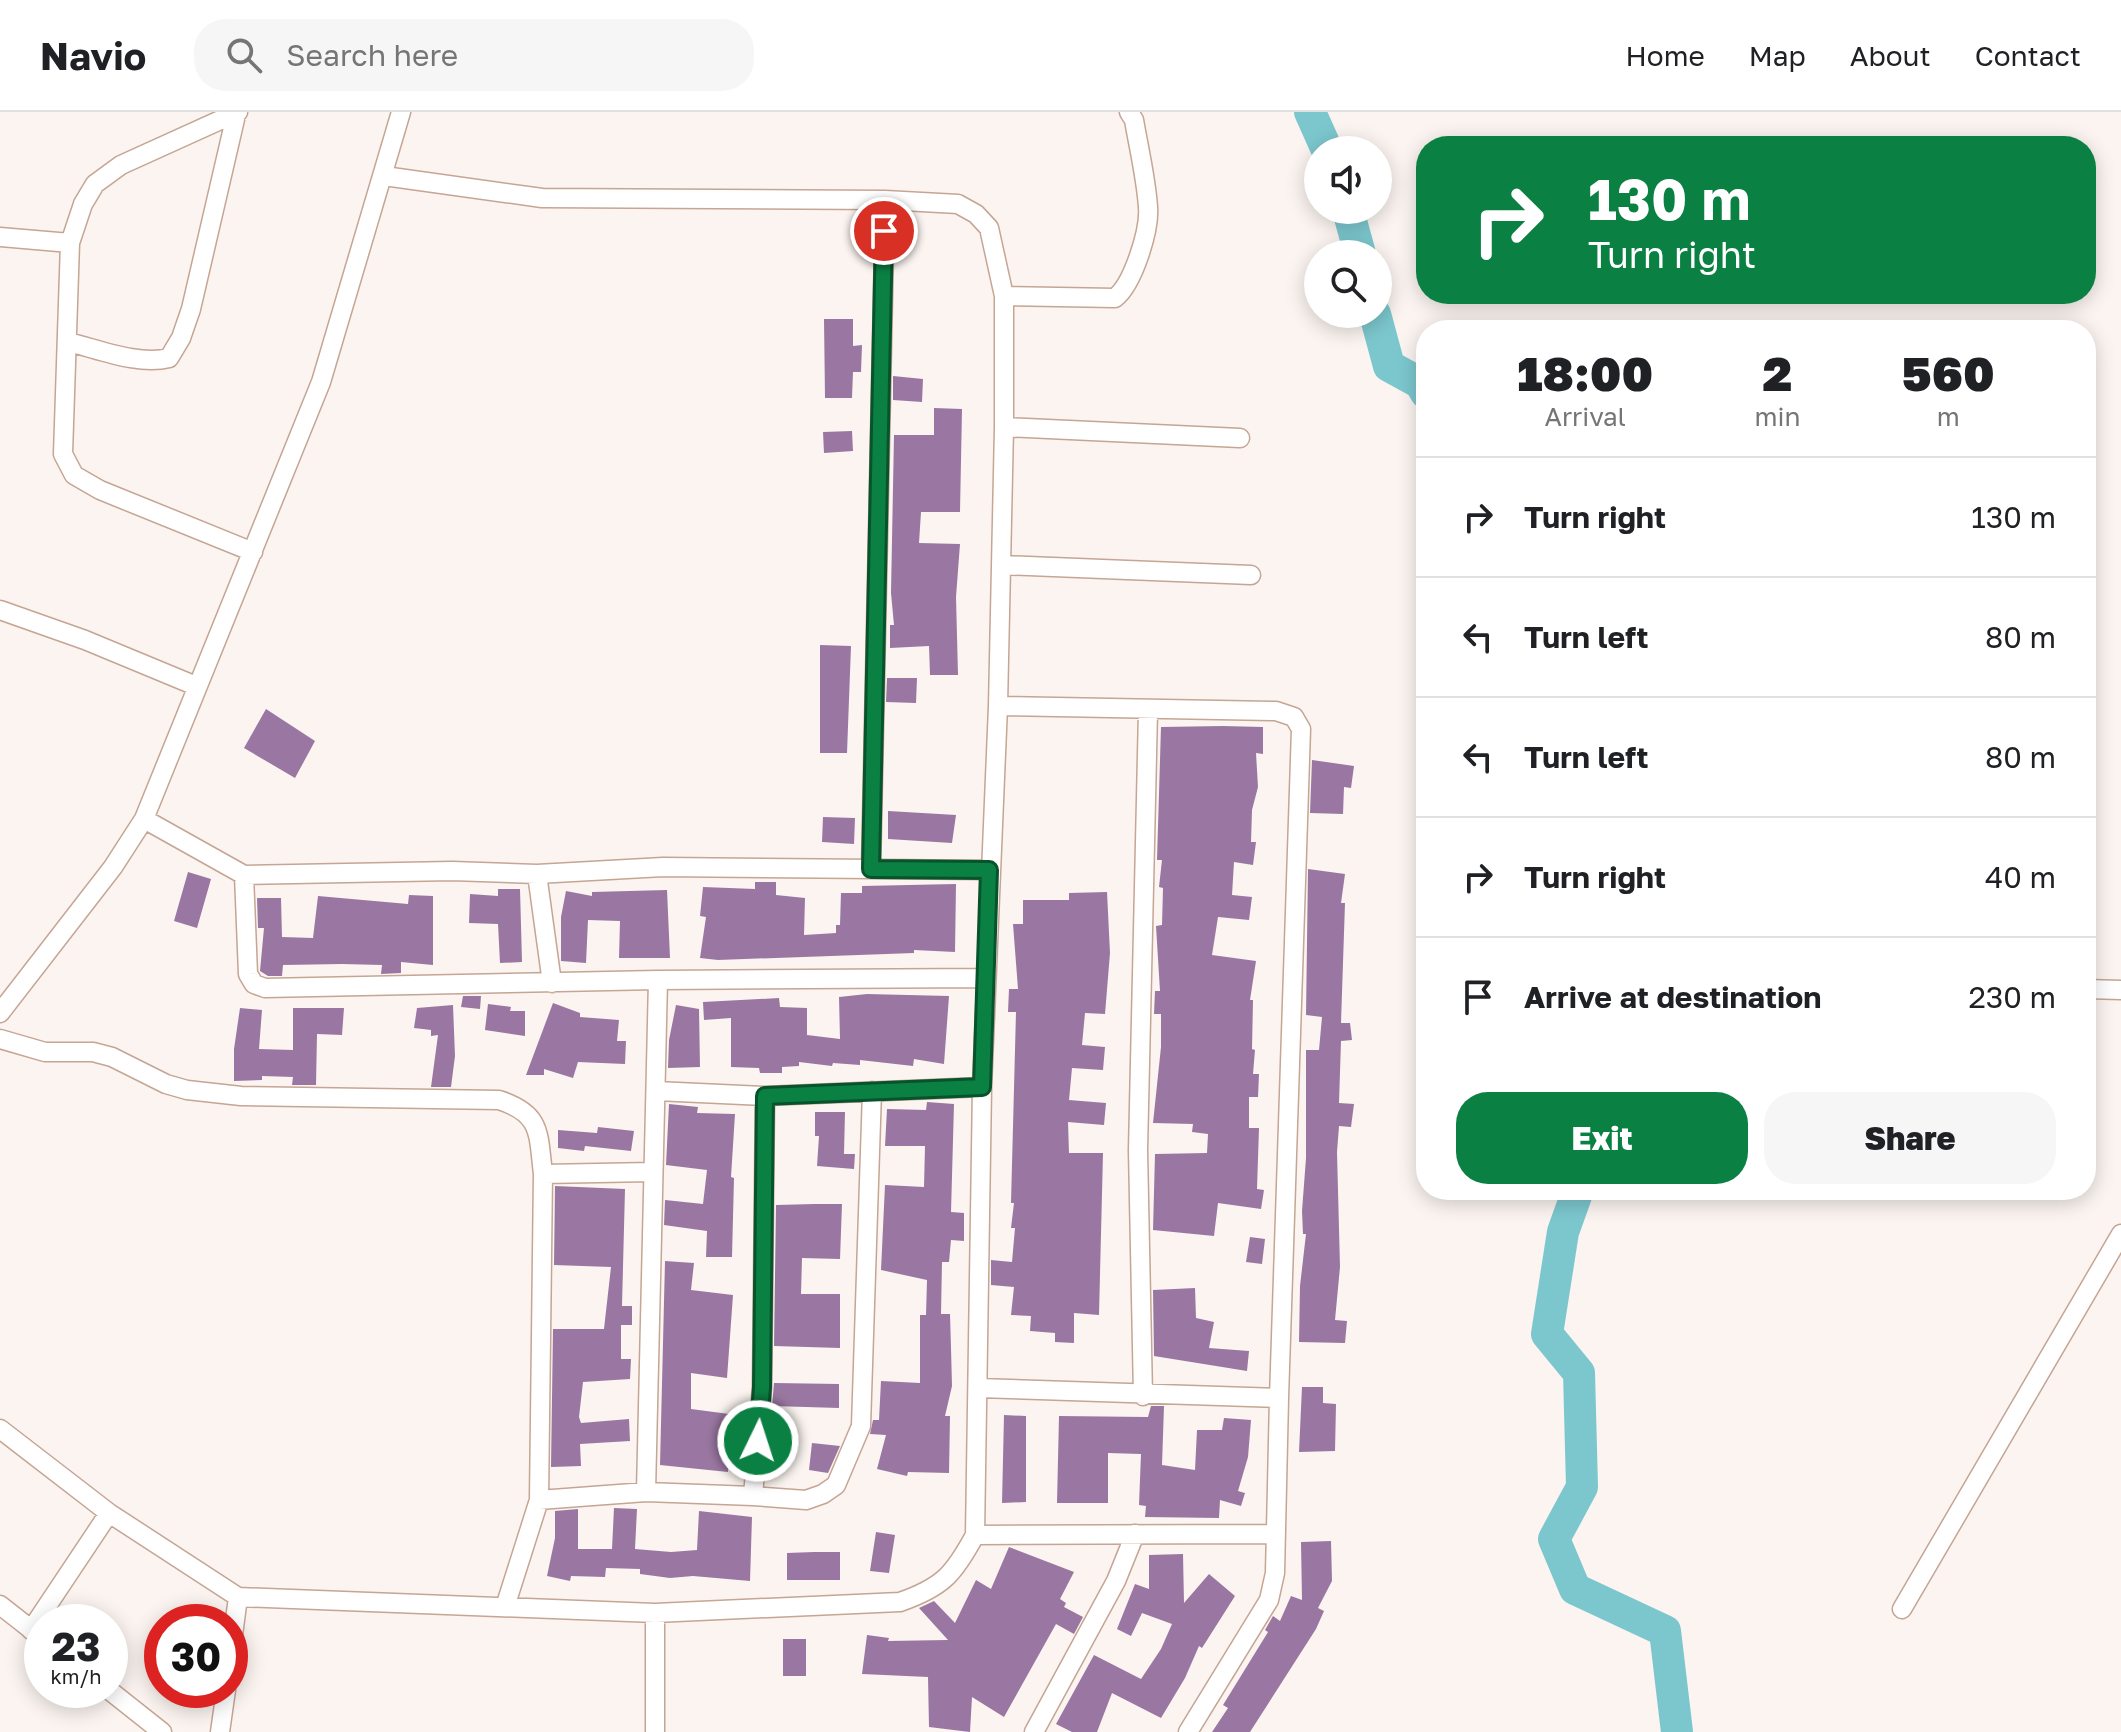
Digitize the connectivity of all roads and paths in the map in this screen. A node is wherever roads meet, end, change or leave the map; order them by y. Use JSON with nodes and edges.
{"nodes":[{"id":1,"x":401,"y":112,"type":"edge"},
{"id":2,"x":1129,"y":112,"type":"edge"},
{"id":3,"x":237,"y":114,"type":"edge"},
{"id":4,"x":384,"y":176,"type":"junction"},
{"id":5,"x":885,"y":200,"type":"junction"},
{"id":6,"x":0,"y":237,"type":"edge"},
{"id":7,"x":70,"y":243,"type":"junction"},
{"id":8,"x":1004,"y":296,"type":"junction"},
{"id":9,"x":68,"y":342,"type":"junction"},
{"id":10,"x":1004,"y":427,"type":"junction"},
{"id":11,"x":1240,"y":438,"type":"dead end"},
{"id":12,"x":253,"y":552,"type":"junction"},
{"id":13,"x":1001,"y":565,"type":"junction"},
{"id":14,"x":1251,"y":575,"type":"dead end"},
{"id":15,"x":0,"y":610,"type":"edge"},
{"id":16,"x":196,"y":686,"type":"junction"},
{"id":17,"x":998,"y":706,"type":"junction"},
{"id":18,"x":1148,"y":711,"type":"junction"},
{"id":19,"x":144,"y":819,"type":"junction"},
{"id":20,"x":871,"y":869,"type":"junction"},
{"id":21,"x":989,"y":870,"type":"junction"},
{"id":22,"x":537,"y":874,"type":"junction"},
{"id":23,"x":244,"y":875,"type":"junction"},
{"id":24,"x":985,"y":978,"type":"junction"},
{"id":25,"x":658,"y":980,"type":"junction"},
{"id":26,"x":552,"y":983,"type":"junction"},
{"id":27,"x":2096,"y":989,"type":"edge"},
{"id":28,"x":2121,"y":990,"type":"edge"},
{"id":29,"x":0,"y":1013,"type":"edge"},
{"id":30,"x":0,"y":1039,"type":"edge"},
{"id":31,"x":982,"y":1087,"type":"junction"},
{"id":32,"x":656,"y":1091,"type":"junction"},
{"id":33,"x":872,"y":1091,"type":"junction"},
{"id":34,"x":765,"y":1096,"type":"junction"},
{"id":35,"x":652,"y":1172,"type":"junction"},
{"id":36,"x":543,"y":1174,"type":"junction"},
{"id":37,"x":2121,"y":1234,"type":"edge"},
{"id":38,"x":979,"y":1388,"type":"junction"},
{"id":39,"x":1143,"y":1396,"type":"junction"},
{"id":40,"x":1279,"y":1398,"type":"junction"},
{"id":41,"x":0,"y":1429,"type":"edge"},
{"id":42,"x":646,"y":1492,"type":"junction"},
{"id":43,"x":753,"y":1496,"type":"junction"},
{"id":44,"x":539,"y":1500,"type":"junction"},
{"id":45,"x":109,"y":1513,"type":"junction"},
{"id":46,"x":1135,"y":1534,"type":"junction"},
{"id":47,"x":1275,"y":1534,"type":"junction"},
{"id":48,"x":975,"y":1535,"type":"junction"},
{"id":49,"x":238,"y":1597,"type":"junction"},
{"id":50,"x":54,"y":1604,"type":"edge"},
{"id":51,"x":237,"y":1604,"type":"edge"},
{"id":52,"x":0,"y":1605,"type":"edge"},
{"id":53,"x":505,"y":1607,"type":"junction"},
{"id":54,"x":1902,"y":1609,"type":"dead end"},
{"id":55,"x":655,"y":1613,"type":"junction"},
{"id":56,"x":24,"y":1624,"type":"edge"},
{"id":57,"x":128,"y":1705,"type":"edge"},
{"id":58,"x":223,"y":1708,"type":"edge"},
{"id":59,"x":162,"y":1732,"type":"edge"},
{"id":60,"x":220,"y":1732,"type":"edge"},
{"id":61,"x":655,"y":1732,"type":"edge"},
{"id":62,"x":1034,"y":1732,"type":"edge"},
{"id":63,"x":1188,"y":1732,"type":"edge"}],
"edges":[{"from":1,"to":4,"type":"street"},
{"from":2,"to":8,"type":"street"},
{"from":3,"to":7,"type":"street"},
{"from":3,"to":9,"type":"street"},
{"from":4,"to":5,"type":"street"},
{"from":4,"to":12,"type":"street"},
{"from":5,"to":8,"type":"street"},
{"from":5,"to":20,"type":"street"},
{"from":6,"to":7,"type":"street"},
{"from":7,"to":9,"type":"street"},
{"from":8,"to":10,"type":"street"},
{"from":9,"to":12,"type":"street"},
{"from":10,"to":11,"type":"street"},
{"from":10,"to":13,"type":"street"},
{"from":12,"to":16,"type":"street"},
{"from":13,"to":14,"type":"street"},
{"from":13,"to":17,"type":"street"},
{"from":15,"to":16,"type":"street"},
{"from":16,"to":19,"type":"street"},
{"from":17,"to":18,"type":"street"},
{"from":17,"to":21,"type":"street"},
{"from":18,"to":39,"type":"street"},
{"from":18,"to":40,"type":"street"},
{"from":19,"to":23,"type":"street"},
{"from":19,"to":29,"type":"street"},
{"from":20,"to":21,"type":"street"},
{"from":20,"to":22,"type":"street"},
{"from":21,"to":24,"type":"street"},
{"from":22,"to":23,"type":"street"},
{"from":22,"to":26,"type":"street"},
{"from":23,"to":26,"type":"street"},
{"from":24,"to":25,"type":"street"},
{"from":24,"to":31,"type":"street"},
{"from":25,"to":26,"type":"street"},
{"from":25,"to":32,"type":"street"},
{"from":27,"to":28,"type":"street"},
{"from":30,"to":36,"type":"street"},
{"from":31,"to":33,"type":"street"},
{"from":31,"to":38,"type":"street"},
{"from":32,"to":34,"type":"street"},
{"from":32,"to":35,"type":"street"},
{"from":33,"to":34,"type":"street"},
{"from":33,"to":43,"type":"street"},
{"from":34,"to":43,"type":"street"},
{"from":35,"to":36,"type":"street"},
{"from":35,"to":42,"type":"street"},
{"from":36,"to":44,"type":"street"},
{"from":37,"to":54,"type":"street"},
{"from":38,"to":39,"type":"street"},
{"from":38,"to":48,"type":"street"},
{"from":39,"to":40,"type":"street"},
{"from":40,"to":47,"type":"street"},
{"from":41,"to":45,"type":"street"},
{"from":42,"to":43,"type":"street"},
{"from":42,"to":44,"type":"street"},
{"from":44,"to":53,"type":"street"},
{"from":45,"to":49,"type":"street"},
{"from":45,"to":50,"type":"street"},
{"from":46,"to":47,"type":"street"},
{"from":46,"to":48,"type":"street"},
{"from":46,"to":62,"type":"street"},
{"from":47,"to":63,"type":"street"},
{"from":48,"to":55,"type":"street"},
{"from":49,"to":51,"type":"street"},
{"from":49,"to":53,"type":"street"},
{"from":52,"to":56,"type":"street"},
{"from":53,"to":55,"type":"street"},
{"from":55,"to":61,"type":"street"},
{"from":57,"to":59,"type":"street"},
{"from":58,"to":60,"type":"street"}]}
